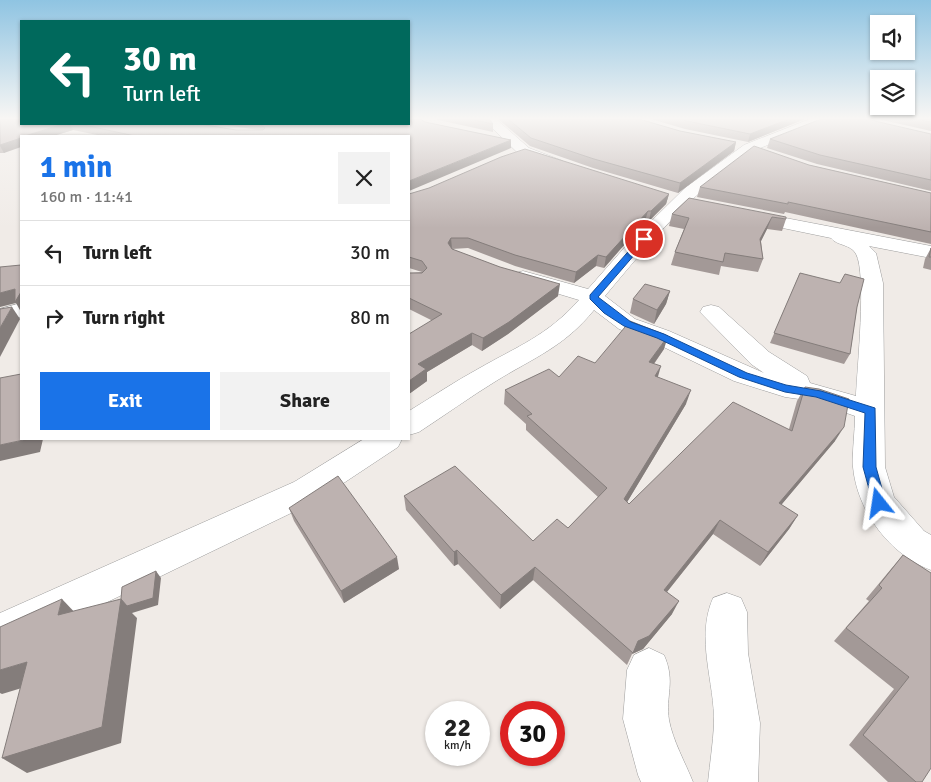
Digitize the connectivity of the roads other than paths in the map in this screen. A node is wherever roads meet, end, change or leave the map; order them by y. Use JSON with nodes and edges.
{"nodes":[{"id":1,"x":539,"y":155,"type":"edge"},
{"id":2,"x":739,"y":155,"type":"edge"},
{"id":3,"x":569,"y":168,"type":"edge"},
{"id":4,"x":737,"y":213,"type":"edge"},
{"id":5,"x":832,"y":233,"type":"junction"},
{"id":6,"x":931,"y":252,"type":"edge"},
{"id":7,"x":500,"y":269,"type":"edge"},
{"id":8,"x":593,"y":297,"type":"junction"},
{"id":9,"x":20,"y":310,"type":"edge"},
{"id":10,"x":711,"y":312,"type":"dead end"},
{"id":11,"x":0,"y":316,"type":"edge"},
{"id":12,"x":817,"y":394,"type":"junction"},
{"id":13,"x":870,"y":411,"type":"junction"},
{"id":14,"x":410,"y":424,"type":"edge"},
{"id":15,"x":385,"y":440,"type":"edge"},
{"id":16,"x":931,"y":554,"type":"edge"},
{"id":17,"x":727,"y":612,"type":"dead end"},
{"id":18,"x":0,"y":634,"type":"edge"},
{"id":19,"x":648,"y":670,"type":"dead end"},
{"id":20,"x":668,"y":782,"type":"edge"},
{"id":21,"x":733,"y":782,"type":"edge"}],
"edges":[{"from":1,"to":3,"type":"street"},
{"from":2,"to":8,"type":"street"},
{"from":4,"to":5,"type":"street"},
{"from":5,"to":6,"type":"street"},
{"from":5,"to":13,"type":"street"},
{"from":7,"to":8,"type":"street"},
{"from":8,"to":12,"type":"street"},
{"from":8,"to":14,"type":"street"},
{"from":9,"to":11,"type":"street"},
{"from":10,"to":12,"type":"street"},
{"from":12,"to":13,"type":"street"},
{"from":13,"to":16,"type":"street"},
{"from":15,"to":18,"type":"street"},
{"from":17,"to":21,"type":"street"},
{"from":19,"to":20,"type":"street"}]}
